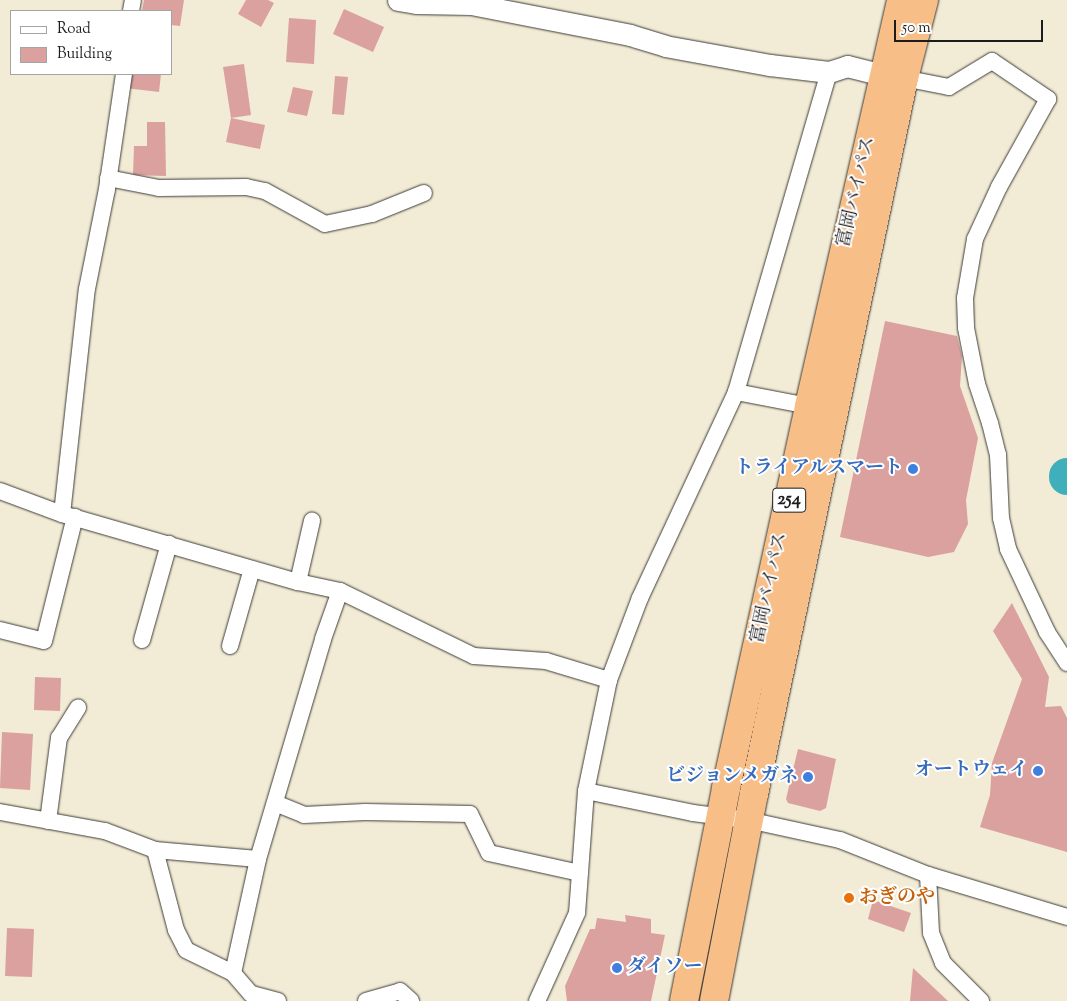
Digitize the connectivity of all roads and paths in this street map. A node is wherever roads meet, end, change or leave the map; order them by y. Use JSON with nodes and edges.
{"nodes":[{"id":1,"x":398,"y":0,"type":"edge"},
{"id":2,"x":901,"y":0,"type":"edge"},
{"id":3,"x":924,"y":0,"type":"edge"},
{"id":4,"x":472,"y":2,"type":"edge"},
{"id":5,"x":829,"y":72,"type":"junction"},
{"id":6,"x":124,"y":75,"type":"edge"},
{"id":7,"x":894,"y":76,"type":"junction"},
{"id":8,"x":108,"y":178,"type":"junction"},
{"id":9,"x":424,"y":193,"type":"dead end"},
{"id":10,"x":736,"y":392,"type":"junction"},
{"id":11,"x":809,"y":406,"type":"junction"},
{"id":12,"x":1,"y":496,"type":"edge"},
{"id":13,"x":69,"y":516,"type":"junction"},
{"id":14,"x":312,"y":521,"type":"dead end"},
{"id":15,"x":168,"y":544,"type":"junction"},
{"id":16,"x":252,"y":569,"type":"junction"},
{"id":17,"x":298,"y":582,"type":"junction"},
{"id":18,"x":340,"y":591,"type":"junction"},
{"id":19,"x":0,"y":630,"type":"edge"},
{"id":20,"x":142,"y":640,"type":"dead end"},
{"id":21,"x":230,"y":646,"type":"dead end"},
{"id":22,"x":1067,"y":663,"type":"edge"},
{"id":23,"x":609,"y":680,"type":"junction"},
{"id":24,"x":78,"y":708,"type":"dead end"},
{"id":25,"x":586,"y":791,"type":"junction"},
{"id":26,"x":275,"y":803,"type":"junction"},
{"id":27,"x":0,"y":812,"type":"edge"},
{"id":28,"x":720,"y":817,"type":"junction"},
{"id":29,"x":748,"y":820,"type":"junction"},
{"id":30,"x":48,"y":821,"type":"junction"},
{"id":31,"x":154,"y":850,"type":"junction"},
{"id":32,"x":258,"y":859,"type":"junction"},
{"id":33,"x":580,"y":873,"type":"junction"},
{"id":34,"x":928,"y":875,"type":"junction"},
{"id":35,"x":1067,"y":917,"type":"edge"},
{"id":36,"x":233,"y":973,"type":"junction"},
{"id":37,"x":278,"y":1001,"type":"edge"},
{"id":38,"x":366,"y":1001,"type":"edge"},
{"id":39,"x":411,"y":1001,"type":"edge"},
{"id":40,"x":536,"y":1001,"type":"edge"},
{"id":41,"x":684,"y":1001,"type":"edge"},
{"id":42,"x":714,"y":1001,"type":"edge"},
{"id":43,"x":981,"y":1001,"type":"edge"}],
"edges":[{"from":1,"to":4,"type":"street"},
{"from":2,"to":7,"type":"highway","name":"富岡バイパス","number":"254"},
{"from":3,"to":7,"type":"highway","name":"富岡バイパス","number":"254"},
{"from":4,"to":5,"type":"street"},
{"from":5,"to":7,"type":"street"},
{"from":5,"to":10,"type":"street"},
{"from":6,"to":8,"type":"street"},
{"from":7,"to":11,"type":"highway","name":"富岡バイパス","number":"254"},
{"from":7,"to":22,"type":"street"},
{"from":7,"to":29,"type":"highway","name":"富岡バイパス","number":"254"},
{"from":8,"to":9,"type":"street"},
{"from":8,"to":13,"type":"street"},
{"from":10,"to":11,"type":"street"},
{"from":10,"to":23,"type":"street"},
{"from":11,"to":28,"type":"highway","name":"富岡バイパス","number":"254"},
{"from":12,"to":13,"type":"street"},
{"from":13,"to":15,"type":"street"},
{"from":13,"to":19,"type":"street"},
{"from":14,"to":17,"type":"street"},
{"from":15,"to":16,"type":"street"},
{"from":15,"to":20,"type":"street"},
{"from":16,"to":17,"type":"street"},
{"from":16,"to":21,"type":"street"},
{"from":17,"to":18,"type":"street"},
{"from":18,"to":23,"type":"street"},
{"from":18,"to":26,"type":"street"},
{"from":23,"to":25,"type":"street"},
{"from":24,"to":30,"type":"street"},
{"from":25,"to":28,"type":"street"},
{"from":25,"to":33,"type":"street"},
{"from":26,"to":32,"type":"street"},
{"from":26,"to":33,"type":"street"},
{"from":27,"to":30,"type":"street"},
{"from":28,"to":29,"type":"street"},
{"from":28,"to":41,"type":"highway","name":"富岡バイパス","number":"254"},
{"from":29,"to":34,"type":"street"},
{"from":29,"to":42,"type":"highway","name":"富岡バイパス","number":"254"},
{"from":30,"to":31,"type":"street"},
{"from":31,"to":32,"type":"street"},
{"from":31,"to":36,"type":"street"},
{"from":32,"to":36,"type":"street"},
{"from":33,"to":40,"type":"street"},
{"from":34,"to":35,"type":"street"},
{"from":34,"to":43,"type":"street"},
{"from":36,"to":37,"type":"street"},
{"from":38,"to":39,"type":"street"}]}
